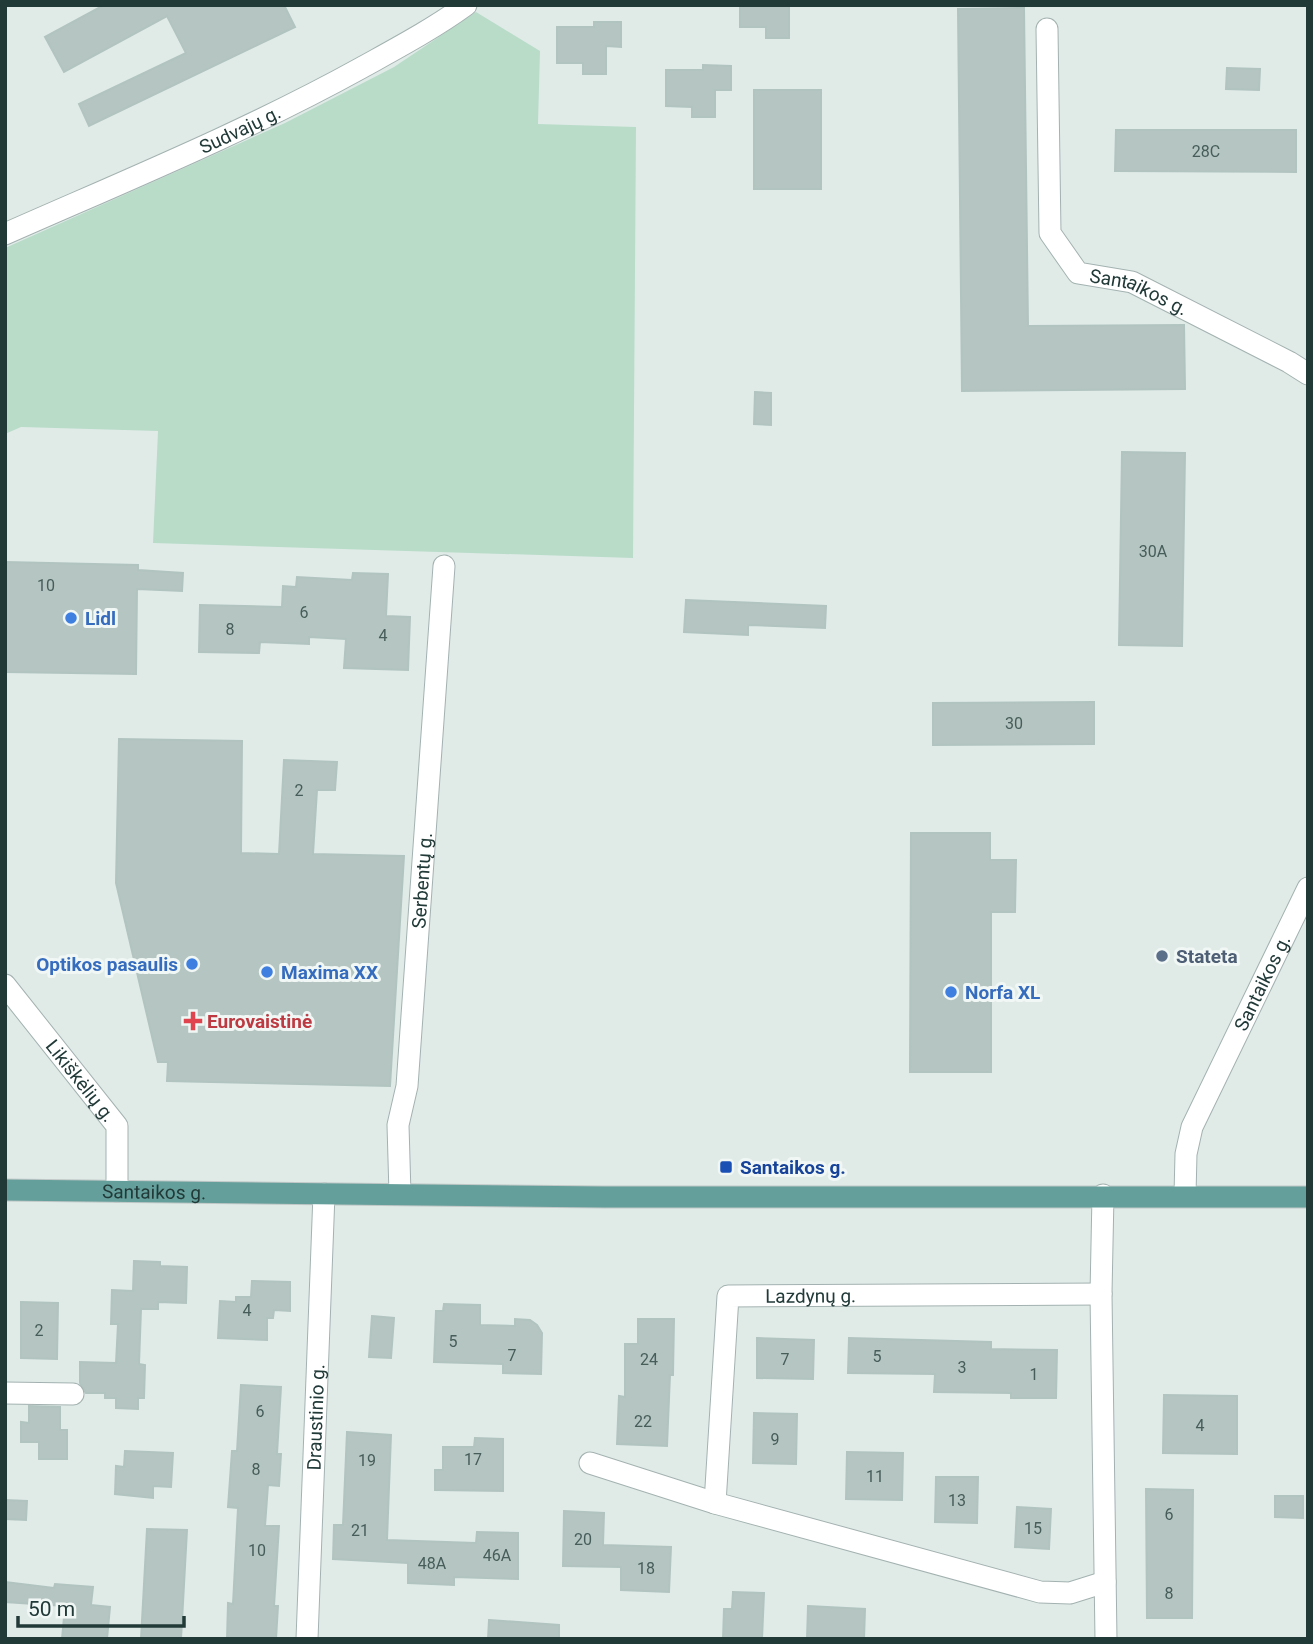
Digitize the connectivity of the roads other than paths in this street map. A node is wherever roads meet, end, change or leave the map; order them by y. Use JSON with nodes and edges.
{"nodes":[{"id":1,"x":466,"y":5,"type":"edge"},
{"id":2,"x":1047,"y":29,"type":"dead end"},
{"id":3,"x":5,"y":234,"type":"edge"},
{"id":4,"x":1308,"y":374,"type":"edge"},
{"id":5,"x":444,"y":566,"type":"dead end"},
{"id":6,"x":1308,"y":888,"type":"edge"},
{"id":7,"x":5,"y":985,"type":"edge"},
{"id":8,"x":5,"y":1190,"type":"edge"},
{"id":9,"x":117,"y":1191,"type":"junction"},
{"id":10,"x":324,"y":1194,"type":"junction"},
{"id":11,"x":400,"y":1194,"type":"junction"},
{"id":12,"x":1102,"y":1195,"type":"junction"},
{"id":13,"x":1185,"y":1195,"type":"junction"},
{"id":14,"x":1308,"y":1197,"type":"edge"},
{"id":15,"x":1101,"y":1294,"type":"junction"},
{"id":16,"x":5,"y":1393,"type":"edge"},
{"id":17,"x":73,"y":1394,"type":"dead end"},
{"id":18,"x":590,"y":1463,"type":"dead end"},
{"id":19,"x":715,"y":1503,"type":"junction"},
{"id":20,"x":1105,"y":1582,"type":"junction"},
{"id":21,"x":307,"y":1639,"type":"edge"},
{"id":22,"x":1106,"y":1639,"type":"edge"}],
"edges":[{"from":1,"to":3,"type":"street","name":"Sudvajų g."},
{"from":2,"to":4,"type":"street","name":"Santaikos g."},
{"from":5,"to":11,"type":"street","name":"Serbentų g."},
{"from":6,"to":13,"type":"street","name":"Santaikos g."},
{"from":7,"to":9,"type":"street","name":"Likiškėlių g."},
{"from":8,"to":9,"type":"main road","name":"Santaikos g."},
{"from":9,"to":10,"type":"main road","name":"Santaikos g."},
{"from":10,"to":11,"type":"main road","name":"Santaikos g."},
{"from":10,"to":21,"type":"street","name":"Draustinio g."},
{"from":11,"to":12,"type":"main road","name":"Santaikos g."},
{"from":12,"to":13,"type":"main road","name":"Santaikos g."},
{"from":12,"to":15,"type":"street"},
{"from":13,"to":14,"type":"main road","name":"Santaikos g."},
{"from":15,"to":19,"type":"street","name":"Lazdynų g."},
{"from":15,"to":20,"type":"street"},
{"from":16,"to":17,"type":"street"},
{"from":18,"to":19,"type":"street"},
{"from":19,"to":20,"type":"street"},
{"from":20,"to":22,"type":"street"}]}
